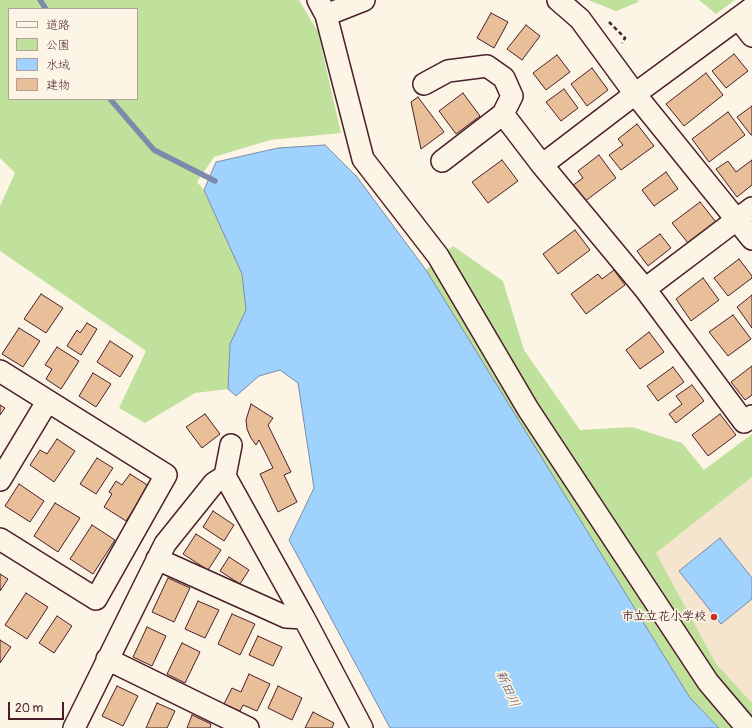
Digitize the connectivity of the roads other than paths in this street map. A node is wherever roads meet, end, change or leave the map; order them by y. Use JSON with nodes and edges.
{"nodes":[{"id":1,"x":364,"y":0,"type":"edge"},
{"id":2,"x":558,"y":0,"type":"edge"},
{"id":3,"x":322,"y":8,"type":"edge"},
{"id":4,"x":745,"y":13,"type":"edge"},
{"id":5,"x":752,"y":36,"type":"edge"},
{"id":6,"x":424,"y":84,"type":"dead end"},
{"id":7,"x":636,"y":94,"type":"junction"},
{"id":8,"x":503,"y":114,"type":"junction"},
{"id":9,"x":442,"y":161,"type":"dead end"},
{"id":10,"x":542,"y":165,"type":"junction"},
{"id":11,"x":744,"y":213,"type":"edge"},
{"id":12,"x":752,"y":239,"type":"edge"},
{"id":13,"x":645,"y":289,"type":"junction"},
{"id":14,"x":0,"y":371,"type":"edge"},
{"id":15,"x":47,"y":402,"type":"junction"},
{"id":16,"x":752,"y":416,"type":"edge"},
{"id":17,"x":231,"y":445,"type":"dead end"},
{"id":18,"x":225,"y":476,"type":"junction"},
{"id":19,"x":0,"y":480,"type":"edge"},
{"id":20,"x":0,"y":539,"type":"edge"},
{"id":21,"x":157,"y":559,"type":"junction"},
{"id":22,"x":304,"y":618,"type":"junction"},
{"id":23,"x":107,"y":659,"type":"junction"},
{"id":24,"x":74,"y":728,"type":"edge"},
{"id":25,"x":248,"y":728,"type":"edge"},
{"id":26,"x":362,"y":728,"type":"edge"},
{"id":27,"x":747,"y":728,"type":"edge"}],
"edges":[{"from":1,"to":3,"type":"street"},
{"from":2,"to":7,"type":"street"},
{"from":3,"to":27,"type":"street"},
{"from":4,"to":5,"type":"street"},
{"from":4,"to":7,"type":"street"},
{"from":6,"to":8,"type":"street"},
{"from":7,"to":10,"type":"street"},
{"from":7,"to":11,"type":"street"},
{"from":8,"to":9,"type":"street"},
{"from":8,"to":10,"type":"street"},
{"from":10,"to":13,"type":"street"},
{"from":11,"to":12,"type":"street"},
{"from":11,"to":13,"type":"street"},
{"from":13,"to":16,"type":"street"},
{"from":14,"to":15,"type":"street"},
{"from":15,"to":19,"type":"street"},
{"from":15,"to":20,"type":"street"},
{"from":17,"to":18,"type":"street"},
{"from":18,"to":21,"type":"street"},
{"from":18,"to":22,"type":"street"},
{"from":21,"to":22,"type":"street"},
{"from":21,"to":23,"type":"street"},
{"from":22,"to":26,"type":"street"},
{"from":23,"to":24,"type":"street"},
{"from":23,"to":25,"type":"street"}]}
